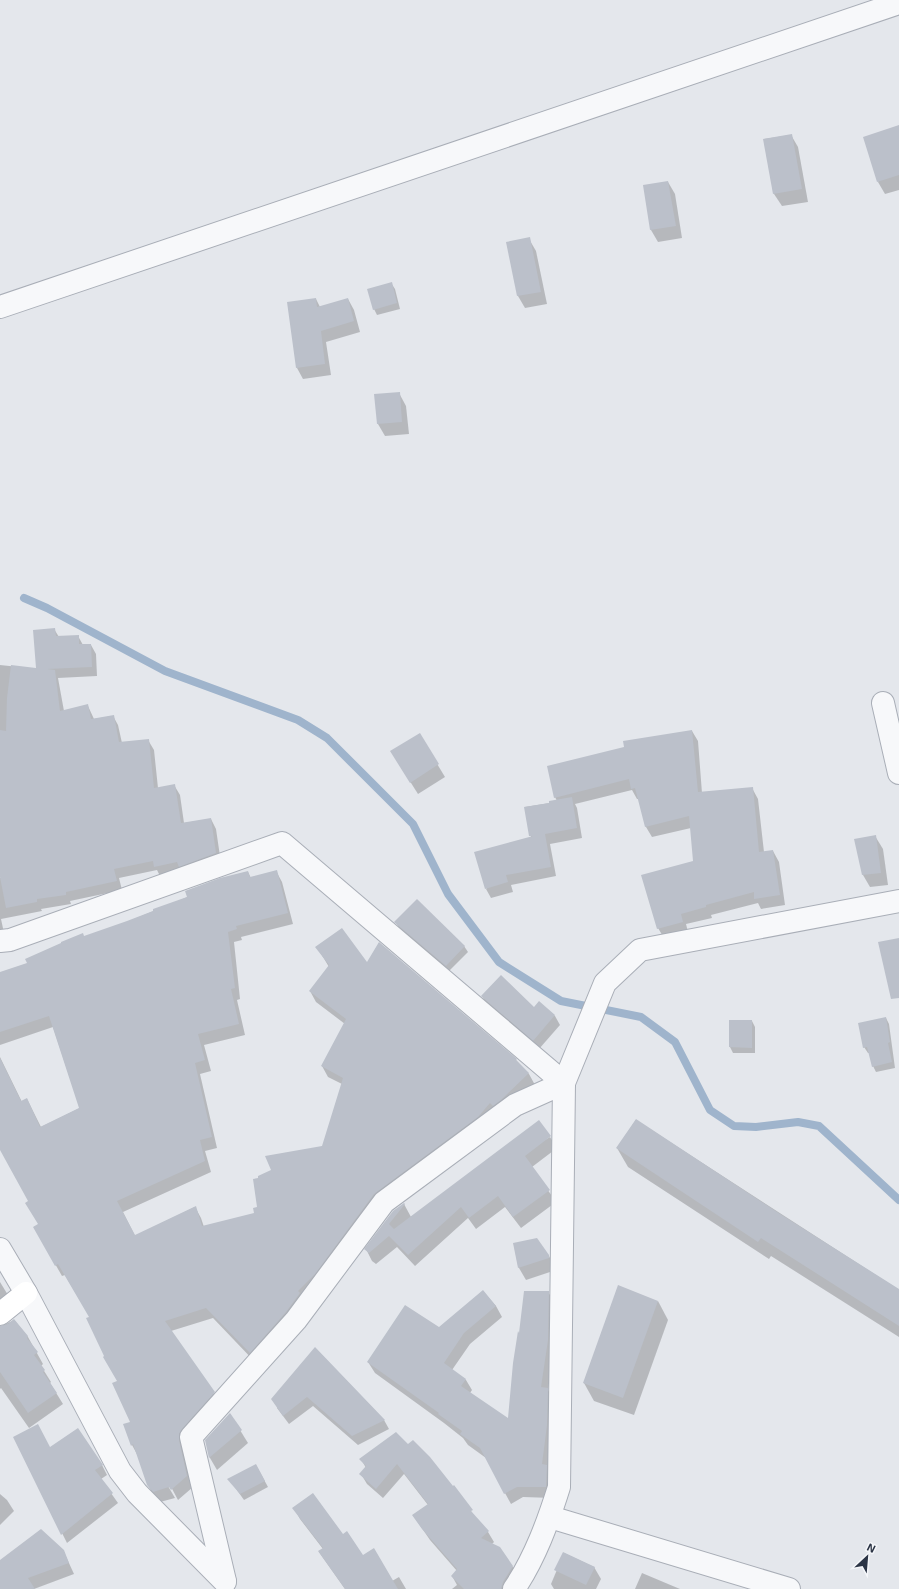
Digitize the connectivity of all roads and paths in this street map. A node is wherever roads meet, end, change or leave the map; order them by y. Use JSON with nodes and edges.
{"nodes":[{"id":1,"x":899,"y":3,"type":"edge"},
{"id":2,"x":0,"y":307,"type":"edge"},
{"id":3,"x":883,"y":703,"type":"dead end"},
{"id":4,"x":899,"y":773,"type":"edge"},
{"id":5,"x":899,"y":901,"type":"edge"},
{"id":6,"x":0,"y":941,"type":"edge"},
{"id":7,"x":564,"y":1083,"type":"junction"},
{"id":8,"x":0,"y":1249,"type":"edge"},
{"id":9,"x":26,"y":1293,"type":"junction"},
{"id":10,"x":0,"y":1314,"type":"edge"},
{"id":11,"x":550,"y":1517,"type":"junction"},
{"id":12,"x":228,"y":1585,"type":"edge"},
{"id":13,"x":514,"y":1589,"type":"edge"},
{"id":14,"x":789,"y":1589,"type":"edge"}],
"edges":[{"from":1,"to":2,"type":"street"},
{"from":3,"to":4,"type":"street"},
{"from":5,"to":7,"type":"street"},
{"from":6,"to":7,"type":"street"},
{"from":7,"to":11,"type":"street"},
{"from":7,"to":12,"type":"street"},
{"from":8,"to":9,"type":"street"},
{"from":9,"to":10,"type":"street"},
{"from":9,"to":12,"type":"street"},
{"from":11,"to":13,"type":"street"},
{"from":11,"to":14,"type":"street"}]}
